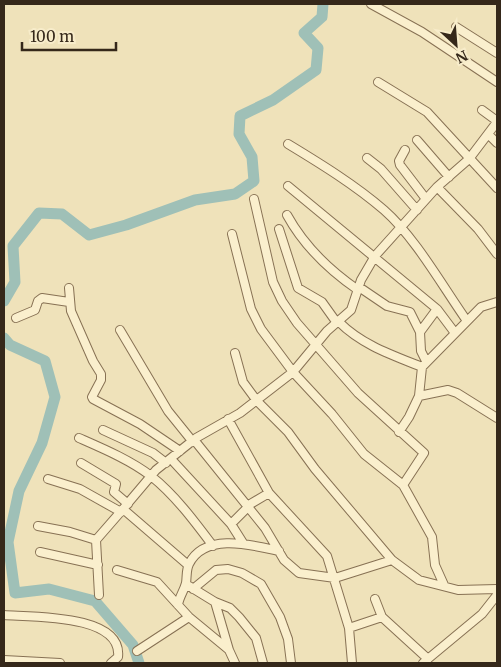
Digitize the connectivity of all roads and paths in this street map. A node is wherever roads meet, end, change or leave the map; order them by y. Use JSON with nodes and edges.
{"nodes":[{"id":1,"x":371,"y":4,"type":"edge"},
{"id":2,"x":456,"y":27,"type":"dead end"},
{"id":3,"x":497,"y":53,"type":"edge"},
{"id":4,"x":378,"y":82,"type":"dead end"},
{"id":5,"x":497,"y":82,"type":"edge"},
{"id":6,"x":482,"y":110,"type":"dead end"},
{"id":7,"x":497,"y":121,"type":"edge"},
{"id":8,"x":488,"y":134,"type":"junction"},
{"id":9,"x":417,"y":140,"type":"dead end"},
{"id":10,"x":497,"y":143,"type":"edge"},
{"id":11,"x":288,"y":144,"type":"dead end"},
{"id":12,"x":405,"y":150,"type":"dead end"},
{"id":13,"x":367,"y":158,"type":"dead end"},
{"id":14,"x":469,"y":159,"type":"junction"},
{"id":15,"x":449,"y":177,"type":"junction"},
{"id":16,"x":288,"y":186,"type":"dead end"},
{"id":17,"x":437,"y":187,"type":"junction"},
{"id":18,"x":497,"y":188,"type":"edge"},
{"id":19,"x":254,"y":199,"type":"dead end"},
{"id":20,"x":426,"y":199,"type":"junction"},
{"id":21,"x":417,"y":210,"type":"junction"},
{"id":22,"x":287,"y":216,"type":"dead end"},
{"id":23,"x":400,"y":228,"type":"junction"},
{"id":24,"x":280,"y":229,"type":"dead end"},
{"id":25,"x":232,"y":234,"type":"dead end"},
{"id":26,"x":497,"y":254,"type":"edge"},
{"id":27,"x":375,"y":256,"type":"junction"},
{"id":28,"x":69,"y":288,"type":"dead end"},
{"id":29,"x":358,"y":288,"type":"junction"},
{"id":30,"x":69,"y":302,"type":"junction"},
{"id":31,"x":497,"y":302,"type":"edge"},
{"id":32,"x":437,"y":309,"type":"junction"},
{"id":33,"x":16,"y":318,"type":"dead end"},
{"id":34,"x":467,"y":321,"type":"junction"},
{"id":35,"x":338,"y":323,"type":"junction"},
{"id":36,"x":120,"y":330,"type":"dead end"},
{"id":37,"x":420,"y":332,"type":"junction"},
{"id":38,"x":454,"y":334,"type":"junction"},
{"id":39,"x":317,"y":344,"type":"junction"},
{"id":40,"x":235,"y":354,"type":"dead end"},
{"id":41,"x":424,"y":364,"type":"junction"},
{"id":42,"x":293,"y":372,"type":"junction"},
{"id":43,"x":419,"y":396,"type":"junction"},
{"id":44,"x":257,"y":401,"type":"junction"},
{"id":45,"x":497,"y":418,"type":"edge"},
{"id":46,"x":228,"y":419,"type":"junction"},
{"id":47,"x":103,"y":430,"type":"dead end"},
{"id":48,"x":399,"y":432,"type":"junction"},
{"id":49,"x":79,"y":438,"type":"dead end"},
{"id":50,"x":194,"y":441,"type":"junction"},
{"id":51,"x":180,"y":451,"type":"junction"},
{"id":52,"x":168,"y":461,"type":"junction"},
{"id":53,"x":81,"y":463,"type":"dead end"},
{"id":54,"x":151,"y":476,"type":"junction"},
{"id":55,"x":48,"y":479,"type":"dead end"},
{"id":56,"x":403,"y":485,"type":"junction"},
{"id":57,"x":269,"y":493,"type":"junction"},
{"id":58,"x":248,"y":506,"type":"junction"},
{"id":59,"x":124,"y":508,"type":"junction"},
{"id":60,"x":231,"y":524,"type":"junction"},
{"id":61,"x":38,"y":526,"type":"dead end"},
{"id":62,"x":96,"y":540,"type":"junction"},
{"id":63,"x":243,"y":543,"type":"junction"},
{"id":64,"x":213,"y":546,"type":"junction"},
{"id":65,"x":279,"y":551,"type":"junction"},
{"id":66,"x":40,"y":552,"type":"dead end"},
{"id":67,"x":392,"y":560,"type":"junction"},
{"id":68,"x":98,"y":565,"type":"junction"},
{"id":69,"x":188,"y":565,"type":"junction"},
{"id":70,"x":117,"y":570,"type":"dead end"},
{"id":71,"x":335,"y":578,"type":"junction"},
{"id":72,"x":444,"y":585,"type":"junction"},
{"id":73,"x":189,"y":587,"type":"junction"},
{"id":74,"x":497,"y":589,"type":"edge"},
{"id":75,"x":99,"y":595,"type":"dead end"},
{"id":76,"x":497,"y":595,"type":"edge"},
{"id":77,"x":375,"y":599,"type":"dead end"},
{"id":78,"x":215,"y":602,"type":"junction"},
{"id":79,"x":178,"y":605,"type":"junction"},
{"id":80,"x":4,"y":615,"type":"edge"},
{"id":81,"x":189,"y":617,"type":"junction"},
{"id":82,"x":382,"y":618,"type":"junction"},
{"id":83,"x":349,"y":628,"type":"junction"},
{"id":84,"x":229,"y":650,"type":"junction"},
{"id":85,"x":137,"y":651,"type":"dead end"},
{"id":86,"x":4,"y":660,"type":"edge"},
{"id":87,"x":426,"y":661,"type":"edge"},
{"id":88,"x":60,"y":663,"type":"edge"},
{"id":89,"x":111,"y":663,"type":"edge"},
{"id":90,"x":235,"y":663,"type":"edge"},
{"id":91,"x":263,"y":663,"type":"edge"},
{"id":92,"x":291,"y":663,"type":"edge"},
{"id":93,"x":352,"y":663,"type":"edge"}],
"edges":[{"from":1,"to":5,"type":"street"},
{"from":2,"to":3,"type":"street"},
{"from":4,"to":14,"type":"street"},
{"from":6,"to":7,"type":"street"},
{"from":7,"to":8,"type":"street"},
{"from":8,"to":10,"type":"street"},
{"from":8,"to":14,"type":"street"},
{"from":9,"to":15,"type":"street"},
{"from":11,"to":23,"type":"street"},
{"from":12,"to":20,"type":"street"},
{"from":13,"to":21,"type":"street"},
{"from":14,"to":15,"type":"street"},
{"from":14,"to":18,"type":"street"},
{"from":15,"to":17,"type":"street"},
{"from":16,"to":27,"type":"street"},
{"from":17,"to":20,"type":"street"},
{"from":17,"to":26,"type":"street"},
{"from":19,"to":39,"type":"street"},
{"from":20,"to":21,"type":"street"},
{"from":21,"to":23,"type":"street"},
{"from":22,"to":29,"type":"street"},
{"from":23,"to":27,"type":"street"},
{"from":23,"to":34,"type":"street"},
{"from":24,"to":35,"type":"street"},
{"from":25,"to":42,"type":"street"},
{"from":27,"to":29,"type":"street"},
{"from":27,"to":32,"type":"street"},
{"from":28,"to":30,"type":"street"},
{"from":29,"to":35,"type":"street"},
{"from":29,"to":37,"type":"street"},
{"from":30,"to":33,"type":"street"},
{"from":30,"to":51,"type":"street"},
{"from":31,"to":34,"type":"street"},
{"from":32,"to":37,"type":"street"},
{"from":32,"to":38,"type":"street"},
{"from":34,"to":38,"type":"street"},
{"from":35,"to":39,"type":"street"},
{"from":35,"to":41,"type":"street"},
{"from":36,"to":50,"type":"street"},
{"from":37,"to":41,"type":"street"},
{"from":38,"to":41,"type":"street"},
{"from":39,"to":42,"type":"street"},
{"from":39,"to":48,"type":"street"},
{"from":40,"to":44,"type":"street"},
{"from":41,"to":43,"type":"street"},
{"from":42,"to":44,"type":"street"},
{"from":42,"to":56,"type":"street"},
{"from":43,"to":45,"type":"street"},
{"from":43,"to":48,"type":"street"},
{"from":44,"to":46,"type":"street"},
{"from":44,"to":67,"type":"street"},
{"from":46,"to":50,"type":"street"},
{"from":46,"to":57,"type":"street"},
{"from":47,"to":52,"type":"street"},
{"from":48,"to":56,"type":"street"},
{"from":49,"to":54,"type":"street"},
{"from":50,"to":51,"type":"street"},
{"from":50,"to":58,"type":"street"},
{"from":51,"to":52,"type":"street"},
{"from":52,"to":54,"type":"street"},
{"from":52,"to":60,"type":"street"},
{"from":53,"to":59,"type":"street"},
{"from":54,"to":59,"type":"street"},
{"from":54,"to":64,"type":"street"},
{"from":55,"to":59,"type":"street"},
{"from":56,"to":72,"type":"street"},
{"from":57,"to":58,"type":"street"},
{"from":57,"to":71,"type":"street"},
{"from":58,"to":60,"type":"street"},
{"from":58,"to":65,"type":"street"},
{"from":59,"to":62,"type":"street"},
{"from":59,"to":69,"type":"street"},
{"from":60,"to":63,"type":"street"},
{"from":61,"to":62,"type":"street"},
{"from":62,"to":68,"type":"street"},
{"from":63,"to":64,"type":"street"},
{"from":63,"to":65,"type":"street"},
{"from":64,"to":69,"type":"street"},
{"from":65,"to":71,"type":"street"},
{"from":66,"to":68,"type":"street"},
{"from":67,"to":71,"type":"street"},
{"from":67,"to":72,"type":"street"},
{"from":68,"to":75,"type":"street"},
{"from":69,"to":73,"type":"street"},
{"from":70,"to":79,"type":"street"},
{"from":71,"to":83,"type":"street"},
{"from":72,"to":74,"type":"street"},
{"from":73,"to":78,"type":"street"},
{"from":73,"to":79,"type":"street"},
{"from":73,"to":92,"type":"street"},
{"from":76,"to":87,"type":"street"},
{"from":77,"to":82,"type":"street"},
{"from":78,"to":84,"type":"street"},
{"from":78,"to":91,"type":"street"},
{"from":79,"to":81,"type":"street"},
{"from":80,"to":89,"type":"street"},
{"from":81,"to":84,"type":"street"},
{"from":81,"to":85,"type":"street"},
{"from":82,"to":83,"type":"street"},
{"from":82,"to":87,"type":"street"},
{"from":83,"to":93,"type":"street"},
{"from":84,"to":90,"type":"street"},
{"from":86,"to":88,"type":"street"}]}
